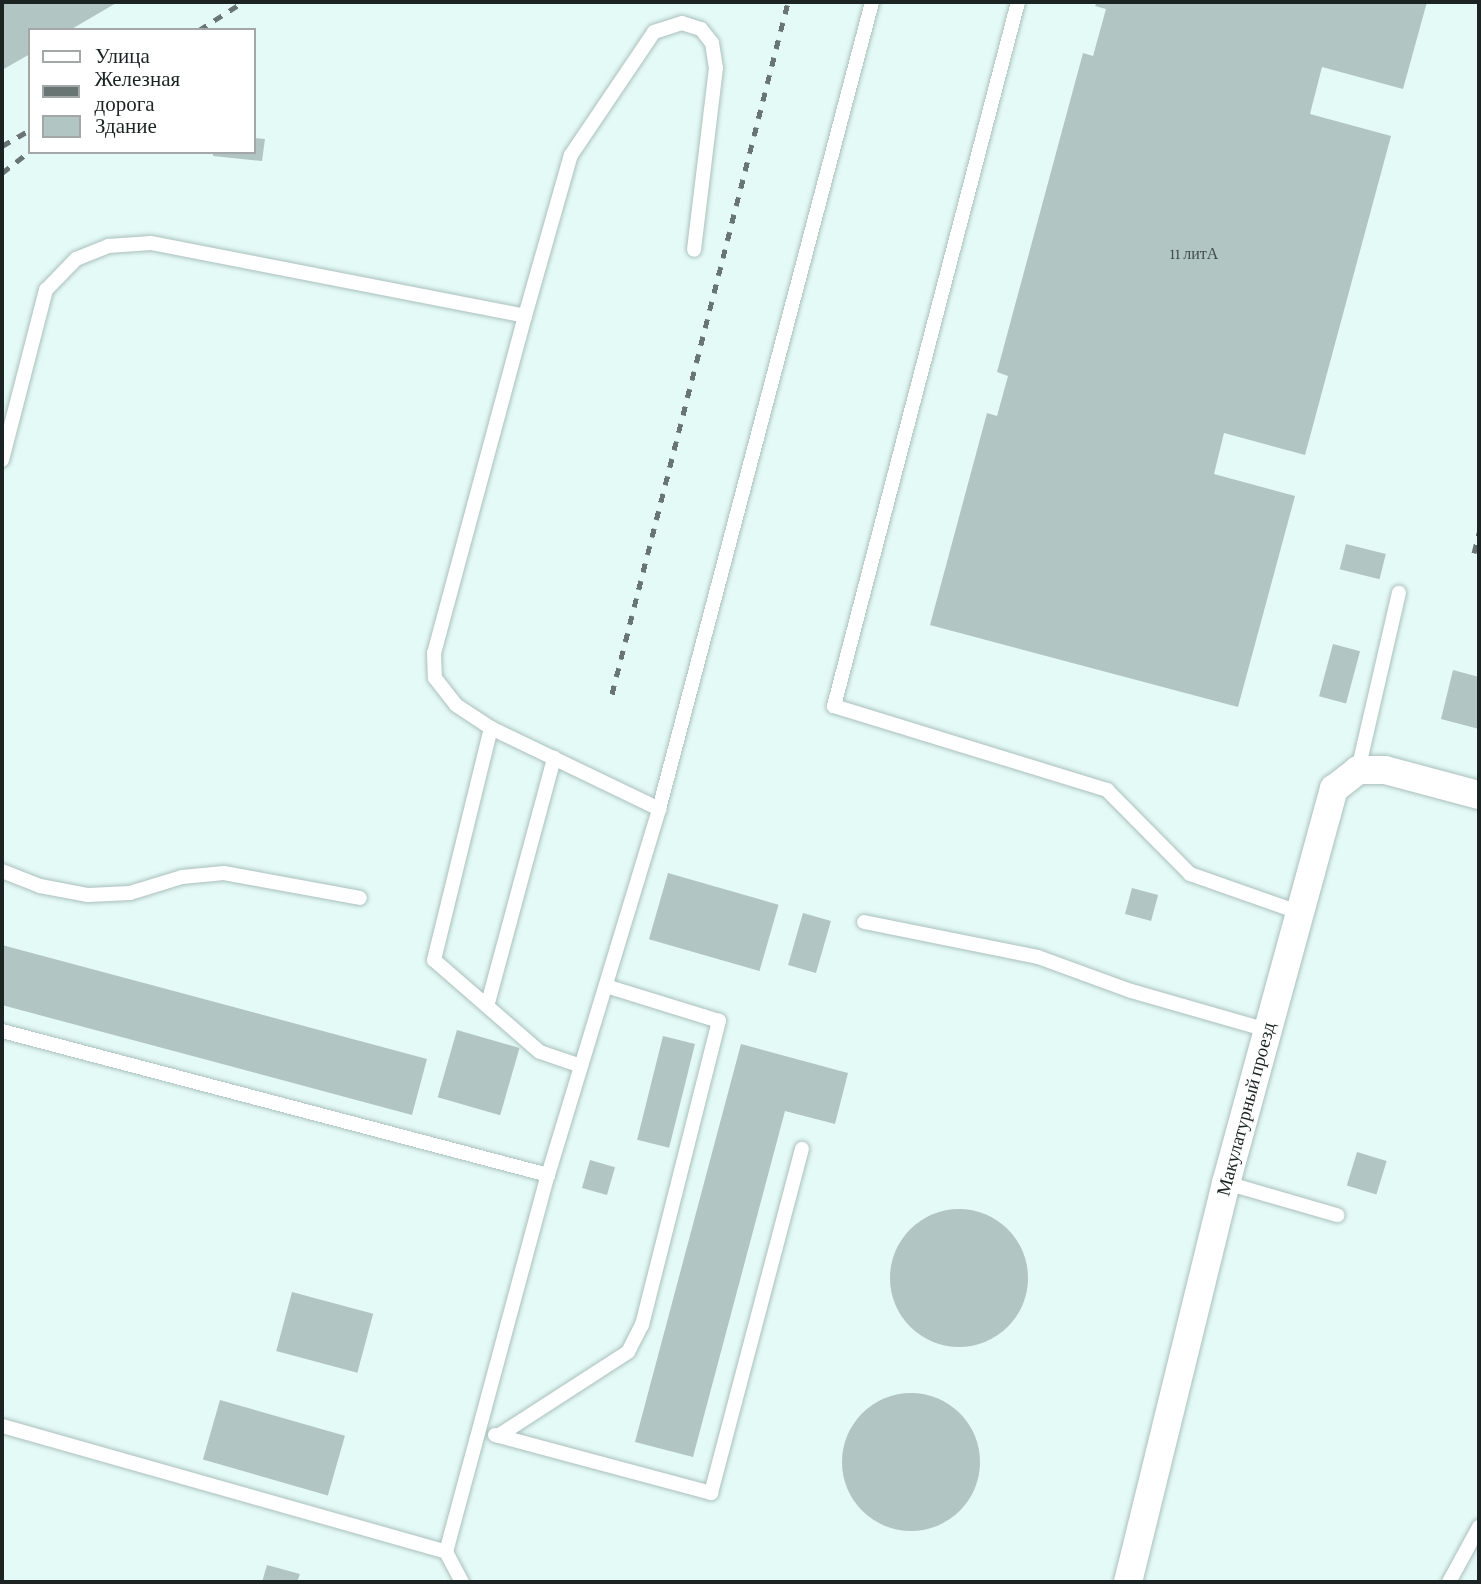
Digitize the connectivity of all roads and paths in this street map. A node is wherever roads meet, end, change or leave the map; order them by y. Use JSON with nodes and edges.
{"nodes":[{"id":1,"x":872,"y":2,"type":"edge"},
{"id":2,"x":1018,"y":2,"type":"edge"},
{"id":3,"x":694,"y":250,"type":"dead end"},
{"id":4,"x":525,"y":316,"type":"junction"},
{"id":5,"x":2,"y":460,"type":"edge"},
{"id":6,"x":1399,"y":593,"type":"dead end"},
{"id":7,"x":491,"y":728,"type":"junction"},
{"id":8,"x":554,"y":758,"type":"junction"},
{"id":9,"x":1358,"y":769,"type":"junction"},
{"id":10,"x":1479,"y":794,"type":"edge"},
{"id":11,"x":659,"y":809,"type":"junction"},
{"id":12,"x":2,"y":871,"type":"edge"},
{"id":13,"x":360,"y":898,"type":"dead end"},
{"id":14,"x":1298,"y":912,"type":"junction"},
{"id":15,"x":864,"y":922,"type":"dead end"},
{"id":16,"x":606,"y":986,"type":"junction"},
{"id":17,"x":488,"y":1003,"type":"junction"},
{"id":18,"x":1267,"y":1030,"type":"junction"},
{"id":19,"x":2,"y":1031,"type":"edge"},
{"id":20,"x":581,"y":1066,"type":"junction"},
{"id":21,"x":802,"y":1149,"type":"dead end"},
{"id":22,"x":548,"y":1175,"type":"junction"},
{"id":23,"x":1226,"y":1183,"type":"junction"},
{"id":24,"x":1336,"y":1215,"type":"dead end"},
{"id":25,"x":2,"y":1426,"type":"edge"},
{"id":26,"x":479,"y":1431,"type":"junction"},
{"id":27,"x":498,"y":1436,"type":"junction"},
{"id":28,"x":1479,"y":1527,"type":"edge"},
{"id":29,"x":446,"y":1552,"type":"junction"},
{"id":30,"x":462,"y":1582,"type":"edge"},
{"id":31,"x":1128,"y":1582,"type":"edge"},
{"id":32,"x":1449,"y":1582,"type":"edge"}],
"edges":[{"from":1,"to":11,"type":"lane"},
{"from":2,"to":14,"type":"lane"},
{"from":3,"to":4,"type":"lane"},
{"from":4,"to":5,"type":"lane"},
{"from":4,"to":7,"type":"lane"},
{"from":6,"to":9,"type":"lane"},
{"from":7,"to":8,"type":"lane"},
{"from":7,"to":17,"type":"lane"},
{"from":8,"to":11,"type":"lane"},
{"from":8,"to":17,"type":"lane"},
{"from":9,"to":10,"type":"street"},
{"from":9,"to":14,"type":"street","name":"Макулатурный проезд"},
{"from":11,"to":16,"type":"lane"},
{"from":12,"to":13,"type":"lane"},
{"from":14,"to":18,"type":"street","name":"Макулатурный проезд"},
{"from":15,"to":18,"type":"lane"},
{"from":16,"to":20,"type":"lane"},
{"from":16,"to":27,"type":"lane"},
{"from":17,"to":20,"type":"lane"},
{"from":18,"to":23,"type":"street","name":"Макулатурный проезд"},
{"from":19,"to":22,"type":"lane"},
{"from":20,"to":22,"type":"lane"},
{"from":21,"to":27,"type":"lane"},
{"from":22,"to":26,"type":"lane"},
{"from":23,"to":24,"type":"lane"},
{"from":23,"to":31,"type":"street","name":"Макулатурный проезд"},
{"from":25,"to":29,"type":"lane"},
{"from":26,"to":27,"type":"lane"},
{"from":26,"to":29,"type":"lane"},
{"from":28,"to":32,"type":"lane"},
{"from":29,"to":30,"type":"lane"}]}
